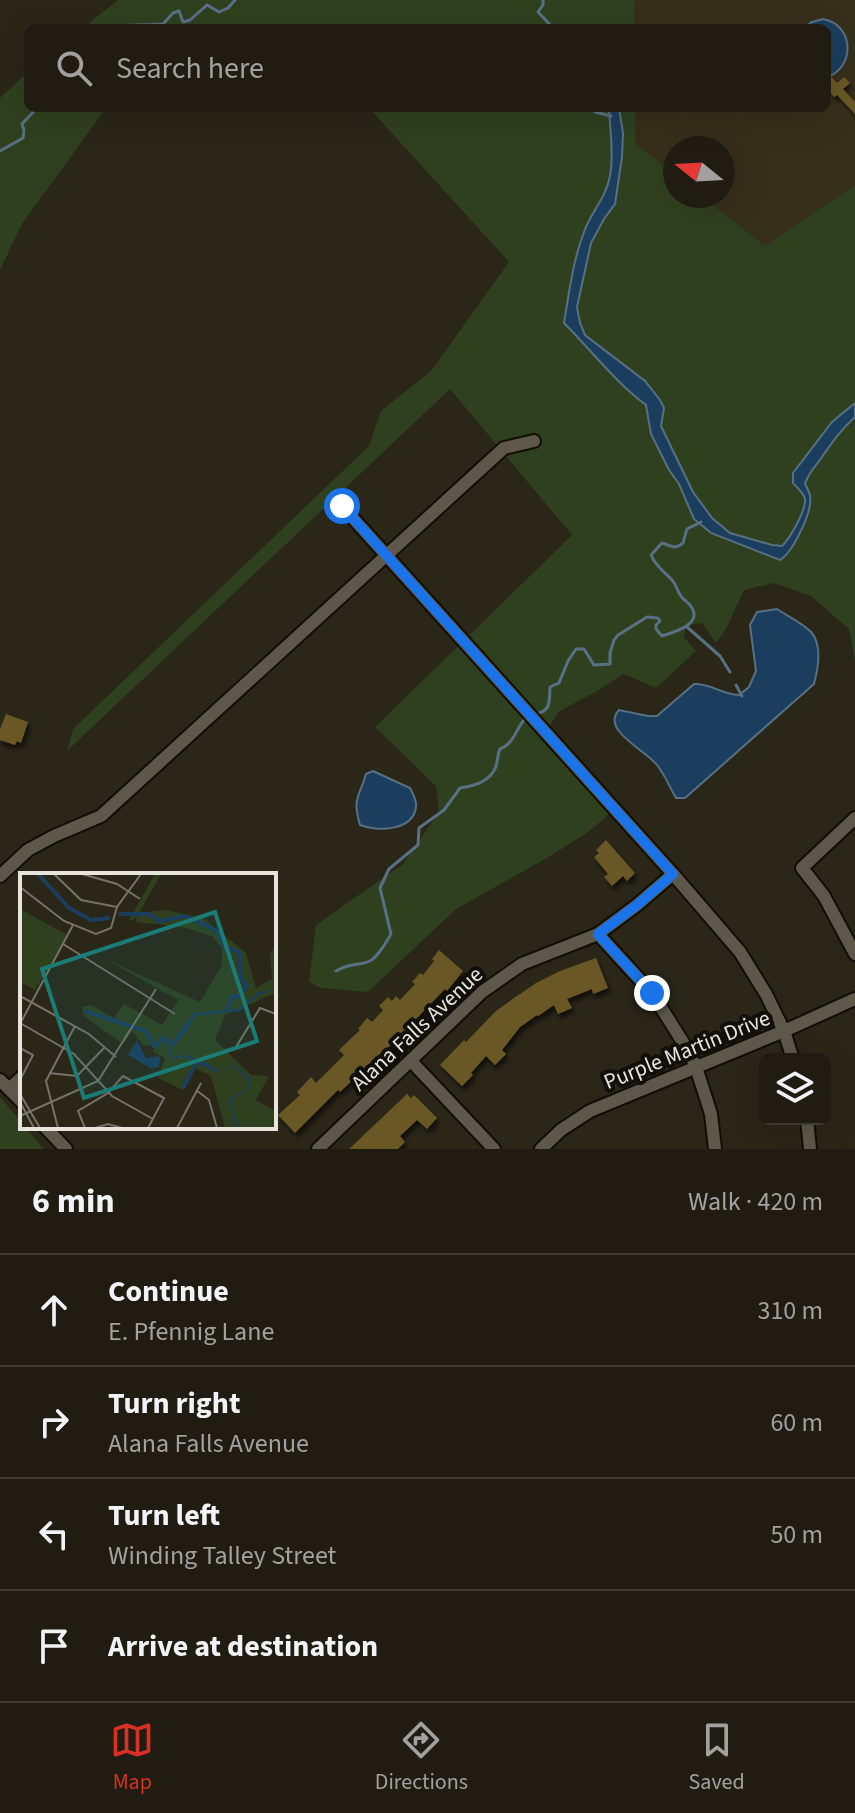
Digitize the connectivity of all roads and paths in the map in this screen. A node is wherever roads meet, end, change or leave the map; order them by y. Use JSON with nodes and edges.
{"nodes":[{"id":1,"x":534,"y":441,"type":"dead end"},
{"id":2,"x":342,"y":506,"type":"dead end"},
{"id":3,"x":388,"y":555,"type":"junction"},
{"id":4,"x":855,"y":818,"type":"edge"},
{"id":5,"x":673,"y":874,"type":"junction"},
{"id":6,"x":0,"y":876,"type":"edge"},
{"id":7,"x":598,"y":934,"type":"junction"},
{"id":8,"x":855,"y":954,"type":"edge"},
{"id":9,"x":855,"y":999,"type":"edge"},
{"id":10,"x":784,"y":1031,"type":"junction"},
{"id":11,"x":791,"y":1053,"type":"edge"},
{"id":12,"x":411,"y":1061,"type":"junction"},
{"id":13,"x":696,"y":1067,"type":"junction"},
{"id":14,"x":5,"y":1084,"type":"edge"},
{"id":15,"x":20,"y":1100,"type":"edge"},
{"id":16,"x":808,"y":1125,"type":"edge"},
{"id":17,"x":47,"y":1129,"type":"edge"},
{"id":18,"x":66,"y":1149,"type":"edge"},
{"id":19,"x":318,"y":1149,"type":"edge"},
{"id":20,"x":494,"y":1149,"type":"edge"},
{"id":21,"x":541,"y":1149,"type":"edge"},
{"id":22,"x":715,"y":1149,"type":"edge"},
{"id":23,"x":810,"y":1149,"type":"edge"}],
"edges":[{"from":1,"to":3,"type":"street"},
{"from":2,"to":3,"type":"street"},
{"from":3,"to":5,"type":"street"},
{"from":3,"to":6,"type":"street"},
{"from":4,"to":8,"type":"street"},
{"from":5,"to":7,"type":"street","name":"Alana Falls Avenue"},
{"from":5,"to":10,"type":"street"},
{"from":7,"to":12,"type":"street","name":"Alana Falls Avenue"},
{"from":7,"to":13,"type":"street"},
{"from":9,"to":10,"type":"street","name":"Purple Martin Drive"},
{"from":10,"to":11,"type":"street"},
{"from":10,"to":13,"type":"street","name":"Purple Martin Drive"},
{"from":12,"to":19,"type":"street","name":"Alana Falls Avenue"},
{"from":12,"to":20,"type":"street"},
{"from":13,"to":21,"type":"street","name":"Purple Martin Drive"},
{"from":13,"to":22,"type":"street"},
{"from":14,"to":15,"type":"street"},
{"from":16,"to":23,"type":"street"},
{"from":17,"to":18,"type":"street"}]}
